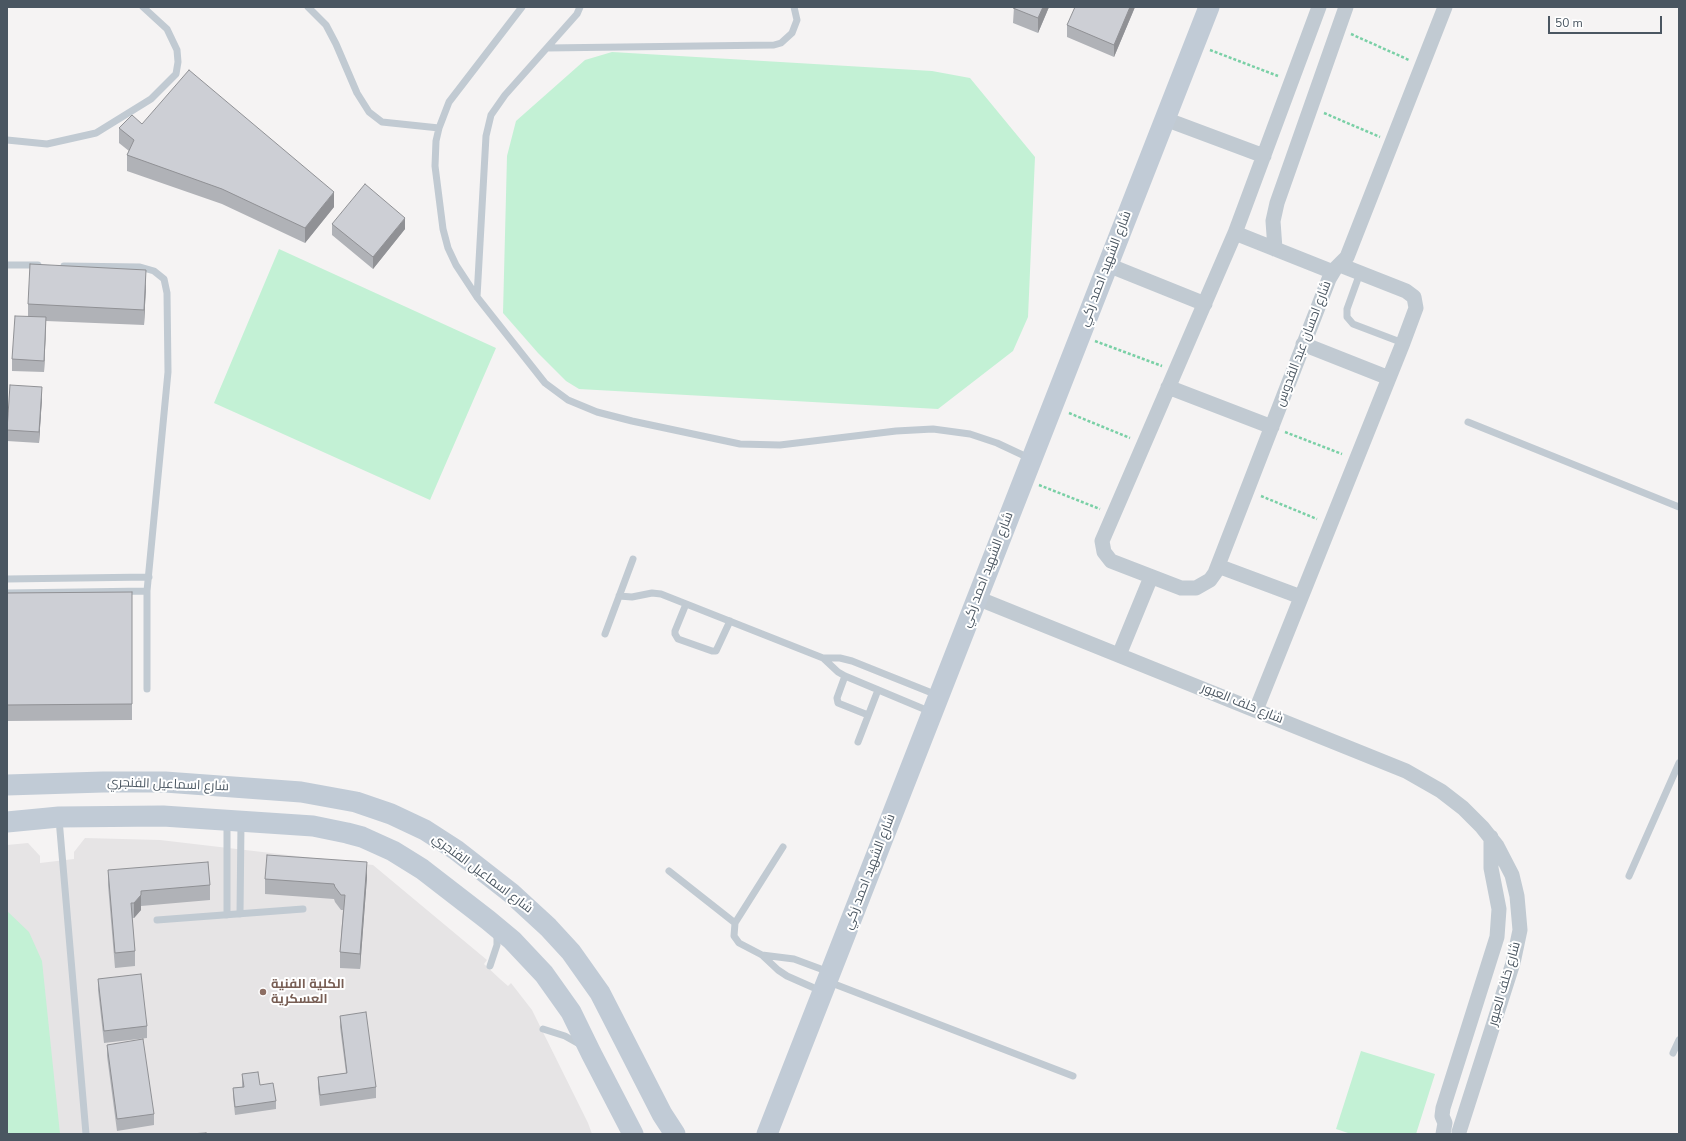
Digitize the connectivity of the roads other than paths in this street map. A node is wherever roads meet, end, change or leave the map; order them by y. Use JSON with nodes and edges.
{"nodes":[{"id":1,"x":143,"y":7,"type":"edge"},
{"id":2,"x":308,"y":7,"type":"edge"},
{"id":3,"x":522,"y":7,"type":"edge"},
{"id":4,"x":580,"y":7,"type":"edge"},
{"id":5,"x":794,"y":7,"type":"edge"},
{"id":6,"x":1209,"y":7,"type":"edge"},
{"id":7,"x":1319,"y":7,"type":"edge"},
{"id":8,"x":1346,"y":7,"type":"edge"},
{"id":9,"x":1445,"y":7,"type":"edge"},
{"id":10,"x":547,"y":48,"type":"junction"},
{"id":11,"x":1165,"y":119,"type":"junction"},
{"id":12,"x":439,"y":128,"type":"junction"},
{"id":13,"x":7,"y":140,"type":"edge"},
{"id":14,"x":1264,"y":156,"type":"junction"},
{"id":15,"x":1235,"y":233,"type":"junction"},
{"id":16,"x":1274,"y":249,"type":"junction"},
{"id":17,"x":7,"y":265,"type":"edge"},
{"id":18,"x":1108,"y":265,"type":"junction"},
{"id":19,"x":1337,"y":269,"type":"junction"},
{"id":20,"x":1360,"y":273,"type":"junction"},
{"id":21,"x":477,"y":297,"type":"junction"},
{"id":22,"x":1205,"y":304,"type":"junction"},
{"id":23,"x":1403,"y":343,"type":"junction"},
{"id":24,"x":1303,"y":344,"type":"junction"},
{"id":25,"x":1389,"y":378,"type":"junction"},
{"id":26,"x":1168,"y":388,"type":"junction"},
{"id":27,"x":1468,"y":422,"type":"dead end"},
{"id":28,"x":1272,"y":427,"type":"junction"},
{"id":29,"x":1031,"y":459,"type":"junction"},
{"id":30,"x":1679,"y":507,"type":"edge"},
{"id":31,"x":633,"y":559,"type":"dead end"},
{"id":32,"x":1218,"y":566,"type":"junction"},
{"id":33,"x":149,"y":577,"type":"junction"},
{"id":34,"x":1151,"y":577,"type":"junction"},
{"id":35,"x":7,"y":579,"type":"edge"},
{"id":36,"x":147,"y":590,"type":"junction"},
{"id":37,"x":7,"y":593,"type":"edge"},
{"id":38,"x":619,"y":596,"type":"junction"},
{"id":39,"x":1301,"y":597,"type":"junction"},
{"id":40,"x":977,"y":598,"type":"junction"},
{"id":41,"x":686,"y":604,"type":"junction"},
{"id":42,"x":730,"y":621,"type":"junction"},
{"id":43,"x":605,"y":634,"type":"dead end"},
{"id":44,"x":1119,"y":655,"type":"junction"},
{"id":45,"x":823,"y":658,"type":"junction"},
{"id":46,"x":845,"y":676,"type":"junction"},
{"id":47,"x":147,"y":689,"type":"dead end"},
{"id":48,"x":878,"y":690,"type":"junction"},
{"id":49,"x":936,"y":704,"type":"junction"},
{"id":50,"x":1256,"y":710,"type":"junction"},
{"id":51,"x":868,"y":715,"type":"junction"},
{"id":52,"x":858,"y":742,"type":"dead end"},
{"id":53,"x":1679,"y":763,"type":"edge"},
{"id":54,"x":9,"y":783,"type":"edge"},
{"id":55,"x":59,"y":817,"type":"junction"},
{"id":56,"x":234,"y":821,"type":"junction"},
{"id":57,"x":7,"y":822,"type":"edge"},
{"id":58,"x":1491,"y":837,"type":"junction"},
{"id":59,"x":783,"y":847,"type":"dead end"},
{"id":60,"x":669,"y":871,"type":"dead end"},
{"id":61,"x":1629,"y":876,"type":"dead end"},
{"id":62,"x":303,"y":909,"type":"dead end"},
{"id":63,"x":240,"y":914,"type":"junction"},
{"id":64,"x":227,"y":915,"type":"junction"},
{"id":65,"x":157,"y":920,"type":"dead end"},
{"id":66,"x":735,"y":923,"type":"junction"},
{"id":67,"x":497,"y":927,"type":"junction"},
{"id":68,"x":762,"y":955,"type":"junction"},
{"id":69,"x":490,"y":966,"type":"dead end"},
{"id":70,"x":827,"y":982,"type":"junction"},
{"id":71,"x":543,"y":1029,"type":"dead end"},
{"id":72,"x":1679,"y":1040,"type":"edge"},
{"id":73,"x":590,"y":1053,"type":"junction"},
{"id":74,"x":1673,"y":1053,"type":"dead end"},
{"id":75,"x":1073,"y":1076,"type":"dead end"},
{"id":76,"x":1444,"y":1129,"type":"edge"},
{"id":77,"x":629,"y":1131,"type":"edge"},
{"id":78,"x":1462,"y":1133,"type":"edge"},
{"id":79,"x":86,"y":1134,"type":"edge"},
{"id":80,"x":675,"y":1134,"type":"edge"},
{"id":81,"x":767,"y":1134,"type":"edge"}],
"edges":[{"from":1,"to":13,"type":"lane"},
{"from":2,"to":12,"type":"lane"},
{"from":3,"to":12,"type":"lane"},
{"from":4,"to":10,"type":"lane"},
{"from":5,"to":10,"type":"lane"},
{"from":6,"to":11,"type":"main road","name":"شارع الشهيد احمد زكي"},
{"from":7,"to":14,"type":"street","name":"شارع احسان عبد القدوس"},
{"from":8,"to":16,"type":"street"},
{"from":9,"to":19,"type":"street","name":"شارع احسان عبد القدوس"},
{"from":10,"to":21,"type":"lane"},
{"from":11,"to":14,"type":"street"},
{"from":11,"to":18,"type":"main road","name":"شارع الشهيد احمد زكي"},
{"from":12,"to":21,"type":"lane"},
{"from":14,"to":15,"type":"street","name":"شارع احسان عبد القدوس"},
{"from":15,"to":16,"type":"street"},
{"from":15,"to":22,"type":"street","name":"شارع احسان عبد القدوس"},
{"from":16,"to":19,"type":"street"},
{"from":17,"to":33,"type":"lane"},
{"from":18,"to":22,"type":"street"},
{"from":18,"to":29,"type":"main road","name":"شارع الشهيد احمد زكي"},
{"from":19,"to":20,"type":"street"},
{"from":19,"to":24,"type":"street","name":"شارع احسان عبد القدوس"},
{"from":20,"to":23,"type":"street"},
{"from":20,"to":23,"type":"lane"},
{"from":21,"to":29,"type":"lane"},
{"from":22,"to":26,"type":"street","name":"شارع احسان عبد القدوس"},
{"from":23,"to":25,"type":"street"},
{"from":24,"to":25,"type":"street"},
{"from":24,"to":28,"type":"street","name":"شارع احسان عبد القدوس"},
{"from":25,"to":39,"type":"street"},
{"from":26,"to":28,"type":"street"},
{"from":26,"to":34,"type":"street","name":"شارع احسان عبد القدوس"},
{"from":27,"to":30,"type":"lane"},
{"from":28,"to":32,"type":"street","name":"شارع احسان عبد القدوس"},
{"from":29,"to":40,"type":"main road","name":"شارع الشهيد احمد زكي"},
{"from":31,"to":38,"type":"lane"},
{"from":32,"to":34,"type":"street","name":"شارع احسان عبد القدوس"},
{"from":32,"to":39,"type":"street"},
{"from":33,"to":35,"type":"lane"},
{"from":33,"to":36,"type":"lane"},
{"from":34,"to":44,"type":"street"},
{"from":36,"to":37,"type":"lane"},
{"from":36,"to":47,"type":"lane"},
{"from":38,"to":41,"type":"lane"},
{"from":38,"to":43,"type":"lane"},
{"from":39,"to":50,"type":"street"},
{"from":40,"to":44,"type":"street","name":"شارع خلف العبور"},
{"from":40,"to":49,"type":"main road","name":"شارع الشهيد احمد زكي"},
{"from":41,"to":42,"type":"lane"},
{"from":41,"to":42,"type":"lane"},
{"from":42,"to":45,"type":"lane"},
{"from":44,"to":50,"type":"street","name":"شارع خلف العبور"},
{"from":45,"to":46,"type":"lane"},
{"from":45,"to":49,"type":"lane"},
{"from":46,"to":48,"type":"lane"},
{"from":46,"to":51,"type":"lane"},
{"from":48,"to":49,"type":"lane"},
{"from":48,"to":51,"type":"lane"},
{"from":49,"to":70,"type":"main road","name":"شارع الشهيد احمد زكي"},
{"from":50,"to":58,"type":"street","name":"شارع خلف العبور"},
{"from":51,"to":52,"type":"lane"},
{"from":53,"to":61,"type":"lane"},
{"from":54,"to":80,"type":"main road","name":"شارع اسماعيل الفنجري"},
{"from":55,"to":56,"type":"main road"},
{"from":55,"to":57,"type":"main road"},
{"from":55,"to":79,"type":"lane"},
{"from":56,"to":63,"type":"lane"},
{"from":56,"to":64,"type":"lane"},
{"from":56,"to":67,"type":"main road"},
{"from":58,"to":76,"type":"street","name":"شارع خلف العبور"},
{"from":58,"to":78,"type":"street","name":"شارع خلف العبور"},
{"from":59,"to":66,"type":"lane"},
{"from":60,"to":66,"type":"lane"},
{"from":62,"to":63,"type":"lane"},
{"from":63,"to":64,"type":"lane"},
{"from":64,"to":65,"type":"lane"},
{"from":66,"to":68,"type":"lane"},
{"from":67,"to":69,"type":"lane"},
{"from":67,"to":73,"type":"main road"},
{"from":68,"to":70,"type":"lane"},
{"from":68,"to":70,"type":"lane"},
{"from":70,"to":75,"type":"lane"},
{"from":70,"to":81,"type":"main road","name":"شارع الشهيد احمد زكي"},
{"from":71,"to":73,"type":"lane"},
{"from":72,"to":74,"type":"lane"},
{"from":73,"to":77,"type":"main road"},
{"from":76,"to":78,"type":"street"}]}
